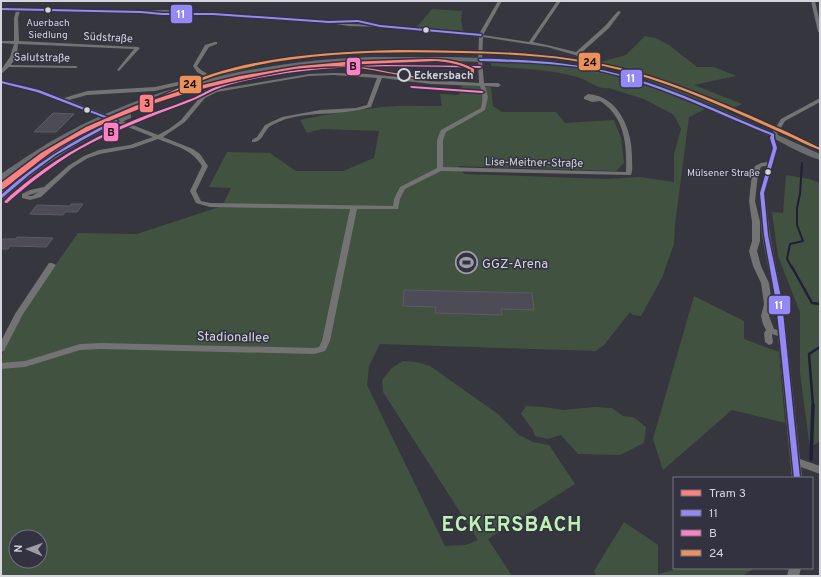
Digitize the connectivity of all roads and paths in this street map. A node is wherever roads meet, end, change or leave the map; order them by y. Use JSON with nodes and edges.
{"nodes":[{"id":1,"x":500,"y":1,"type":"edge"},
{"id":2,"x":559,"y":1,"type":"edge"},
{"id":3,"x":813,"y":1,"type":"edge"},
{"id":4,"x":11,"y":3,"type":"dead end"},
{"id":5,"x":2,"y":9,"type":"edge"},
{"id":6,"x":18,"y":9,"type":"junction"},
{"id":7,"x":619,"y":12,"type":"dead end"},
{"id":8,"x":820,"y":32,"type":"edge"},
{"id":9,"x":481,"y":35,"type":"junction"},
{"id":10,"x":1,"y":42,"type":"edge"},
{"id":11,"x":215,"y":42,"type":"dead end"},
{"id":12,"x":531,"y":42,"type":"junction"},
{"id":13,"x":16,"y":43,"type":"junction"},
{"id":14,"x":577,"y":54,"type":"junction"},
{"id":15,"x":274,"y":60,"type":"dead end"},
{"id":16,"x":480,"y":60,"type":"junction"},
{"id":17,"x":599,"y":63,"type":"dead end"},
{"id":18,"x":8,"y":66,"type":"junction"},
{"id":19,"x":76,"y":67,"type":"dead end"},
{"id":20,"x":119,"y":70,"type":"dead end"},
{"id":21,"x":1,"y":73,"type":"edge"},
{"id":22,"x":207,"y":76,"type":"junction"},
{"id":23,"x":380,"y":76,"type":"junction"},
{"id":24,"x":223,"y":78,"type":"junction"},
{"id":25,"x":1,"y":82,"type":"edge"},
{"id":26,"x":482,"y":85,"type":"junction"},
{"id":27,"x":498,"y":85,"type":"dead end"},
{"id":28,"x":600,"y":99,"type":"dead end"},
{"id":29,"x":64,"y":100,"type":"junction"},
{"id":30,"x":820,"y":100,"type":"edge"},
{"id":31,"x":106,"y":116,"type":"junction"},
{"id":32,"x":116,"y":120,"type":"junction"},
{"id":33,"x":773,"y":135,"type":"junction"},
{"id":34,"x":158,"y":137,"type":"junction"},
{"id":35,"x":254,"y":141,"type":"dead end"},
{"id":36,"x":820,"y":157,"type":"edge"},
{"id":37,"x":770,"y":164,"type":"junction"},
{"id":38,"x":440,"y":169,"type":"junction"},
{"id":39,"x":1,"y":178,"type":"edge"},
{"id":40,"x":46,"y":189,"type":"dead end"},
{"id":41,"x":1,"y":197,"type":"edge"},
{"id":42,"x":354,"y":208,"type":"junction"},
{"id":43,"x":52,"y":266,"type":"dead end"},
{"id":44,"x":771,"y":331,"type":"junction"},
{"id":45,"x":783,"y":335,"type":"junction"},
{"id":46,"x":769,"y":342,"type":"dead end"},
{"id":47,"x":1,"y":349,"type":"edge"},
{"id":48,"x":1,"y":366,"type":"edge"},
{"id":49,"x":795,"y":461,"type":"junction"},
{"id":50,"x":820,"y":470,"type":"edge"},
{"id":51,"x":796,"y":477,"type":"edge"}],
"edges":[{"from":1,"to":9,"type":"street"},
{"from":2,"to":12,"type":"street"},
{"from":3,"to":8,"type":"street"},
{"from":4,"to":5,"type":"street"},
{"from":5,"to":6,"type":"street"},
{"from":6,"to":9,"type":"street"},
{"from":6,"to":13,"type":"street","name":"Salutstraße"},
{"from":7,"to":14,"type":"street"},
{"from":9,"to":12,"type":"street"},
{"from":9,"to":16,"type":"street"},
{"from":10,"to":13,"type":"street","name":"Südstraße"},
{"from":11,"to":22,"type":"street"},
{"from":12,"to":14,"type":"street"},
{"from":13,"to":18,"type":"street","name":"Salutstraße"},
{"from":13,"to":20,"type":"street","name":"Südstraße"},
{"from":14,"to":17,"type":"street"},
{"from":15,"to":22,"type":"street"},
{"from":16,"to":24,"type":"street"},
{"from":16,"to":26,"type":"street"},
{"from":16,"to":33,"type":"street"},
{"from":18,"to":19,"type":"street","name":"Salutstraße"},
{"from":18,"to":21,"type":"street","name":"Salutstraße"},
{"from":22,"to":29,"type":"street"},
{"from":23,"to":26,"type":"street"},
{"from":23,"to":34,"type":"street"},
{"from":23,"to":35,"type":"street"},
{"from":24,"to":31,"type":"street"},
{"from":24,"to":32,"type":"street"},
{"from":25,"to":29,"type":"street"},
{"from":26,"to":27,"type":"street"},
{"from":26,"to":38,"type":"street"},
{"from":28,"to":38,"type":"street","name":"Lise-Meitner-Straße"},
{"from":29,"to":31,"type":"street"},
{"from":30,"to":33,"type":"street"},
{"from":31,"to":32,"type":"street"},
{"from":31,"to":39,"type":"street"},
{"from":32,"to":34,"type":"street"},
{"from":32,"to":41,"type":"street"},
{"from":33,"to":36,"type":"street"},
{"from":33,"to":37,"type":"street"},
{"from":34,"to":40,"type":"street"},
{"from":34,"to":42,"type":"street"},
{"from":37,"to":44,"type":"street"},
{"from":37,"to":45,"type":"street"},
{"from":38,"to":42,"type":"street"},
{"from":42,"to":48,"type":"street","name":"Stadionallee"},
{"from":43,"to":47,"type":"street"},
{"from":44,"to":45,"type":"street"},
{"from":44,"to":46,"type":"street"},
{"from":45,"to":49,"type":"street"},
{"from":49,"to":50,"type":"street"},
{"from":49,"to":51,"type":"street"}]}
